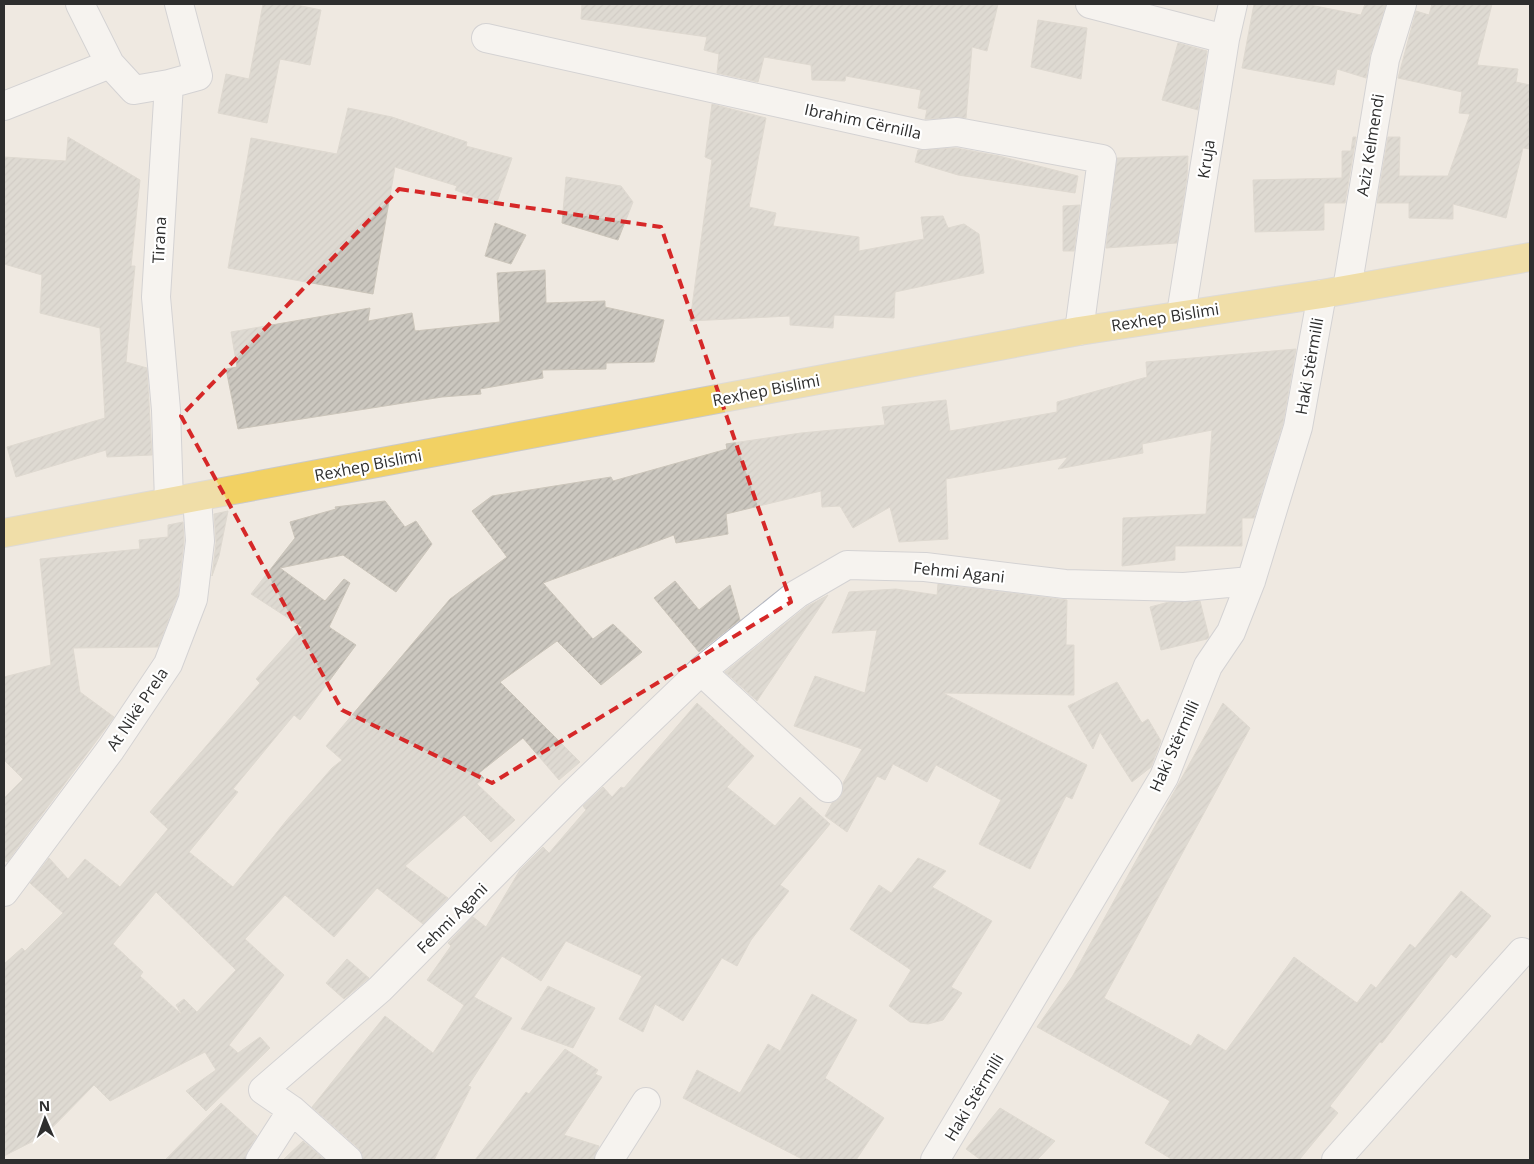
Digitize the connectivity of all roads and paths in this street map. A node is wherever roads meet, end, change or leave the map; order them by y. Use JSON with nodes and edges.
{"nodes":[{"id":1,"x":80,"y":4,"type":"edge"},
{"id":2,"x":179,"y":4,"type":"edge"},
{"id":3,"x":1090,"y":4,"type":"edge"},
{"id":4,"x":1233,"y":4,"type":"edge"},
{"id":5,"x":1402,"y":4,"type":"edge"},
{"id":6,"x":486,"y":38,"type":"dead end"},
{"id":7,"x":1225,"y":39,"type":"junction"},
{"id":8,"x":110,"y":64,"type":"junction"},
{"id":9,"x":169,"y":84,"type":"junction"},
{"id":10,"x":4,"y":106,"type":"edge"},
{"id":11,"x":1530,"y":257,"type":"edge"},
{"id":12,"x":1335,"y":291,"type":"junction"},
{"id":13,"x":1180,"y":314,"type":"junction"},
{"id":14,"x":1080,"y":331,"type":"junction"},
{"id":15,"x":197,"y":498,"type":"junction"},
{"id":16,"x":169,"y":501,"type":"junction"},
{"id":17,"x":4,"y":533,"type":"edge"},
{"id":18,"x":1251,"y":581,"type":"junction"},
{"id":19,"x":701,"y":671,"type":"junction"},
{"id":20,"x":828,"y":788,"type":"dead end"},
{"id":21,"x":4,"y":892,"type":"edge"},
{"id":22,"x":1522,"y":952,"type":"dead end"},
{"id":23,"x":646,"y":1102,"type":"dead end"},
{"id":24,"x":292,"y":1110,"type":"junction"},
{"id":25,"x":260,"y":1160,"type":"edge"},
{"id":26,"x":348,"y":1160,"type":"edge"},
{"id":27,"x":609,"y":1160,"type":"edge"},
{"id":28,"x":935,"y":1160,"type":"edge"},
{"id":29,"x":1336,"y":1160,"type":"edge"}],
"edges":[{"from":1,"to":8,"type":"street"},
{"from":2,"to":9,"type":"street"},
{"from":3,"to":7,"type":"street"},
{"from":4,"to":7,"type":"street","name":"Kruja"},
{"from":5,"to":12,"type":"street","name":"Aziz Kelmendi"},
{"from":6,"to":14,"type":"street","name":"Ibrahim Cërnilla"},
{"from":7,"to":13,"type":"street","name":"Kruja"},
{"from":8,"to":9,"type":"street"},
{"from":8,"to":10,"type":"street"},
{"from":9,"to":16,"type":"street","name":"Tirana"},
{"from":11,"to":12,"type":"main road","name":"Rexhep Bislimi"},
{"from":12,"to":13,"type":"main road","name":"Rexhep Bislimi"},
{"from":12,"to":18,"type":"street","name":"Haki Stërmilli"},
{"from":13,"to":14,"type":"main road","name":"Rexhep Bislimi"},
{"from":14,"to":15,"type":"main road","name":"Rexhep Bislimi"},
{"from":15,"to":16,"type":"main road","name":"Rexhep Bislimi"},
{"from":15,"to":21,"type":"street","name":"At Nikë Prela"},
{"from":16,"to":17,"type":"main road","name":"Rexhep Bislimi"},
{"from":18,"to":19,"type":"street","name":"Fehmi Agani"},
{"from":18,"to":28,"type":"street","name":"Haki Stërmilli"},
{"from":19,"to":20,"type":"street"},
{"from":19,"to":24,"type":"street","name":"Fehmi Agani"},
{"from":22,"to":29,"type":"street"},
{"from":23,"to":27,"type":"street"},
{"from":24,"to":25,"type":"street"},
{"from":24,"to":26,"type":"street"}]}
